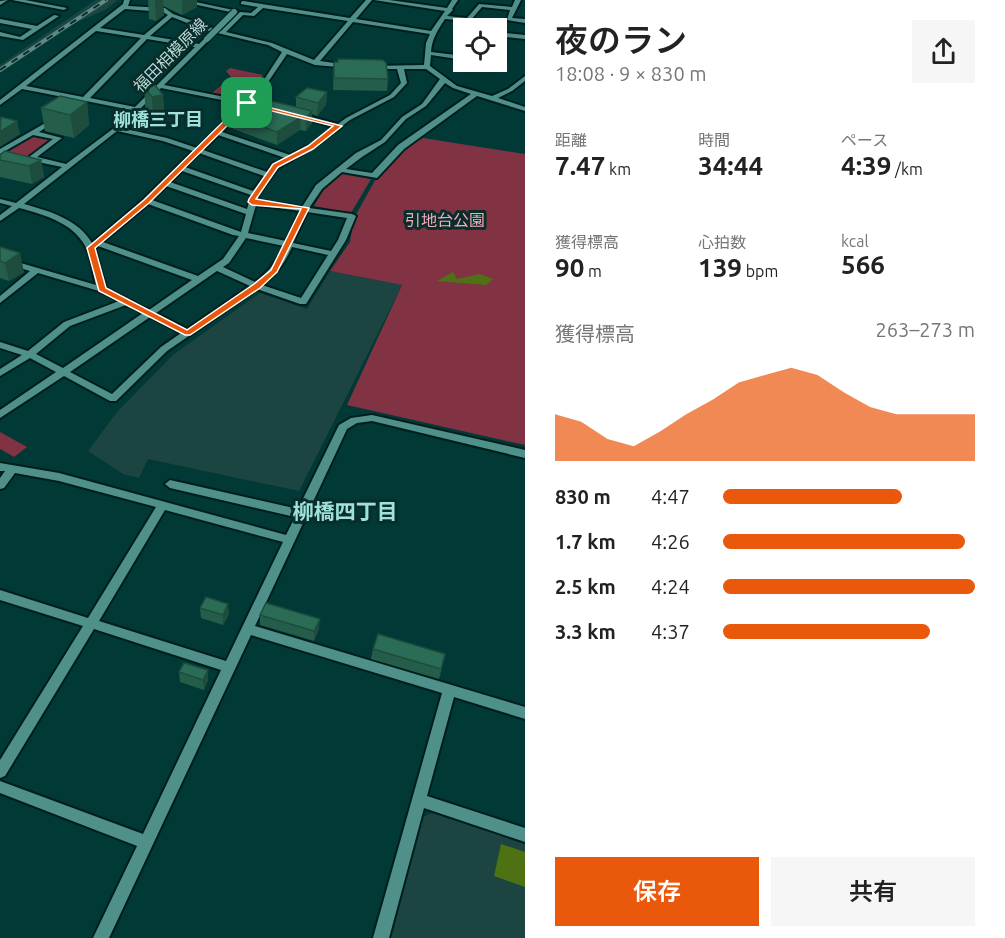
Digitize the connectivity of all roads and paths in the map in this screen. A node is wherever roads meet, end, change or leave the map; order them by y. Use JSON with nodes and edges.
{"nodes":[{"id":1,"x":5,"y":0,"type":"edge"},
{"id":2,"x":15,"y":0,"type":"edge"},
{"id":3,"x":127,"y":0,"type":"edge"},
{"id":4,"x":182,"y":0,"type":"edge"},
{"id":5,"x":369,"y":0,"type":"edge"},
{"id":6,"x":377,"y":0,"type":"edge"},
{"id":7,"x":455,"y":0,"type":"edge"},
{"id":8,"x":518,"y":0,"type":"edge"},
{"id":9,"x":245,"y":1,"type":"edge"},
{"id":10,"x":0,"y":3,"type":"edge"},
{"id":11,"x":123,"y":7,"type":"junction"},
{"id":12,"x":261,"y":7,"type":"junction"},
{"id":13,"x":513,"y":9,"type":"junction"},
{"id":14,"x":450,"y":10,"type":"junction"},
{"id":15,"x":235,"y":12,"type":"junction"},
{"id":16,"x":171,"y":15,"type":"junction"},
{"id":17,"x":444,"y":17,"type":"junction"},
{"id":18,"x":349,"y":20,"type":"junction"},
{"id":19,"x":0,"y":21,"type":"edge"},
{"id":20,"x":525,"y":21,"type":"edge"},
{"id":21,"x":37,"y":28,"type":"junction"},
{"id":22,"x":95,"y":29,"type":"junction"},
{"id":23,"x":222,"y":33,"type":"junction"},
{"id":24,"x":433,"y":33,"type":"junction"},
{"id":25,"x":0,"y":34,"type":"edge"},
{"id":26,"x":507,"y":36,"type":"edge"},
{"id":27,"x":143,"y":37,"type":"junction"},
{"id":28,"x":525,"y":38,"type":"edge"},
{"id":29,"x":200,"y":46,"type":"junction"},
{"id":30,"x":286,"y":51,"type":"junction"},
{"id":31,"x":428,"y":53,"type":"junction"},
{"id":32,"x":453,"y":56,"type":"edge"},
{"id":33,"x":315,"y":63,"type":"junction"},
{"id":34,"x":356,"y":67,"type":"edge"},
{"id":35,"x":367,"y":67,"type":"edge"},
{"id":36,"x":400,"y":67,"type":"junction"},
{"id":37,"x":427,"y":67,"type":"junction"},
{"id":38,"x":444,"y":79,"type":"junction"},
{"id":39,"x":523,"y":82,"type":"edge"},
{"id":40,"x":161,"y":86,"type":"junction"},
{"id":41,"x":22,"y":87,"type":"junction"},
{"id":42,"x":476,"y":94,"type":"junction"},
{"id":43,"x":492,"y":99,"type":"junction"},
{"id":44,"x":86,"y":100,"type":"junction"},
{"id":45,"x":0,"y":103,"type":"edge"},
{"id":46,"x":247,"y":103,"type":"junction"},
{"id":47,"x":256,"y":105,"type":"edge"},
{"id":48,"x":137,"y":109,"type":"junction"},
{"id":49,"x":525,"y":109,"type":"edge"},
{"id":50,"x":285,"y":110,"type":"edge"},
{"id":51,"x":338,"y":126,"type":"junction"},
{"id":52,"x":116,"y":129,"type":"junction"},
{"id":53,"x":216,"y":132,"type":"junction"},
{"id":54,"x":33,"y":133,"type":"junction"},
{"id":55,"x":2,"y":149,"type":"edge"},
{"id":56,"x":197,"y":150,"type":"junction"},
{"id":57,"x":289,"y":157,"type":"junction"},
{"id":58,"x":31,"y":158,"type":"junction"},
{"id":59,"x":0,"y":161,"type":"edge"},
{"id":60,"x":69,"y":167,"type":"junction"},
{"id":61,"x":180,"y":168,"type":"junction"},
{"id":62,"x":340,"y":170,"type":"junction"},
{"id":63,"x":268,"y":175,"type":"junction"},
{"id":64,"x":165,"y":183,"type":"junction"},
{"id":65,"x":253,"y":198,"type":"junction"},
{"id":66,"x":0,"y":201,"type":"edge"},
{"id":67,"x":147,"y":201,"type":"junction"},
{"id":68,"x":18,"y":206,"type":"junction"},
{"id":69,"x":305,"y":208,"type":"junction"},
{"id":70,"x":250,"y":213,"type":"junction"},
{"id":71,"x":0,"y":219,"type":"edge"},
{"id":72,"x":244,"y":235,"type":"junction"},
{"id":73,"x":94,"y":245,"type":"junction"},
{"id":74,"x":289,"y":245,"type":"junction"},
{"id":75,"x":333,"y":254,"type":"junction"},
{"id":76,"x":0,"y":259,"type":"edge"},
{"id":77,"x":218,"y":268,"type":"junction"},
{"id":78,"x":36,"y":270,"type":"junction"},
{"id":79,"x":200,"y":280,"type":"junction"},
{"id":80,"x":257,"y":286,"type":"junction"},
{"id":81,"x":102,"y":289,"type":"junction"},
{"id":82,"x":0,"y":300,"type":"edge"},
{"id":83,"x":125,"y":302,"type":"junction"},
{"id":84,"x":150,"y":315,"type":"junction"},
{"id":85,"x":188,"y":333,"type":"junction"},
{"id":86,"x":0,"y":345,"type":"edge"},
{"id":87,"x":30,"y":354,"type":"junction"},
{"id":88,"x":0,"y":373,"type":"edge"},
{"id":89,"x":62,"y":373,"type":"junction"},
{"id":90,"x":0,"y":415,"type":"edge"},
{"id":91,"x":525,"y":454,"type":"edge"},
{"id":92,"x":0,"y":467,"type":"edge"},
{"id":93,"x":12,"y":470,"type":"junction"},
{"id":94,"x":170,"y":483,"type":"dead end"},
{"id":95,"x":0,"y":485,"type":"edge"},
{"id":96,"x":163,"y":505,"type":"junction"},
{"id":97,"x":301,"y":514,"type":"junction"},
{"id":98,"x":289,"y":540,"type":"junction"},
{"id":99,"x":0,"y":595,"type":"edge"},
{"id":100,"x":91,"y":624,"type":"junction"},
{"id":101,"x":248,"y":629,"type":"junction"},
{"id":102,"x":229,"y":667,"type":"junction"},
{"id":103,"x":449,"y":690,"type":"junction"},
{"id":104,"x":525,"y":713,"type":"edge"},
{"id":105,"x":0,"y":772,"type":"edge"},
{"id":106,"x":0,"y":788,"type":"edge"},
{"id":107,"x":419,"y":800,"type":"junction"},
{"id":108,"x":525,"y":835,"type":"edge"},
{"id":109,"x":146,"y":842,"type":"junction"},
{"id":110,"x":101,"y":938,"type":"edge"},
{"id":111,"x":381,"y":938,"type":"edge"}],
"edges":[{"from":1,"to":10,"type":"street"},
{"from":2,"to":21,"type":"street"},
{"from":3,"to":11,"type":"street"},
{"from":4,"to":15,"type":"street"},
{"from":4,"to":16,"type":"street"},
{"from":5,"to":18,"type":"street"},
{"from":6,"to":14,"type":"street"},
{"from":7,"to":14,"type":"street"},
{"from":8,"to":13,"type":"street"},
{"from":9,"to":12,"type":"street"},
{"from":9,"to":15,"type":"street","name":"福田相模原線"},
{"from":11,"to":16,"type":"street"},
{"from":11,"to":22,"type":"street"},
{"from":12,"to":18,"type":"street"},
{"from":12,"to":23,"type":"street"},
{"from":13,"to":17,"type":"street"},
{"from":13,"to":20,"type":"street"},
{"from":14,"to":17,"type":"street"},
{"from":15,"to":29,"type":"street","name":"福田相模原線","bridge":true},
{"from":16,"to":23,"type":"street"},
{"from":16,"to":27,"type":"street"},
{"from":17,"to":24,"type":"street"},
{"from":18,"to":24,"type":"street"},
{"from":18,"to":33,"type":"street"},
{"from":19,"to":21,"type":"street"},
{"from":21,"to":25,"type":"street"},
{"from":22,"to":27,"type":"street"},
{"from":22,"to":41,"type":"street"},
{"from":23,"to":30,"type":"street"},
{"from":24,"to":31,"type":"street"},
{"from":26,"to":28,"type":"street"},
{"from":27,"to":29,"type":"street"},
{"from":27,"to":44,"type":"street"},
{"from":29,"to":40,"type":"street","name":"福田相模原線"},
{"from":30,"to":33,"type":"street"},
{"from":30,"to":46,"type":"street"},
{"from":31,"to":32,"type":"street"},
{"from":31,"to":37,"type":"street"},
{"from":33,"to":34,"type":"street"},
{"from":35,"to":36,"type":"street"},
{"from":36,"to":37,"type":"street"},
{"from":36,"to":51,"type":"street"},
{"from":37,"to":38,"type":"street"},
{"from":38,"to":42,"type":"street"},
{"from":38,"to":62,"type":"street"},
{"from":39,"to":43,"type":"street"},
{"from":40,"to":46,"type":"street"},
{"from":40,"to":48,"type":"street","name":"福田相模原線"},
{"from":41,"to":44,"type":"street"},
{"from":41,"to":45,"type":"street"},
{"from":42,"to":43,"type":"street"},
{"from":42,"to":62,"type":"street"},
{"from":43,"to":49,"type":"street"},
{"from":44,"to":48,"type":"street"},
{"from":44,"to":54,"type":"street"},
{"from":46,"to":47,"type":"street"},
{"from":46,"to":53,"type":"street"},
{"from":48,"to":52,"type":"street","name":"福田相模原線"},
{"from":50,"to":51,"type":"street"},
{"from":51,"to":57,"type":"street"},
{"from":52,"to":56,"type":"street"},
{"from":52,"to":60,"type":"street","name":"福田相模原線"},
{"from":53,"to":56,"type":"street"},
{"from":53,"to":57,"type":"street"},
{"from":54,"to":55,"type":"street"},
{"from":54,"to":58,"type":"street"},
{"from":56,"to":61,"type":"street"},
{"from":56,"to":63,"type":"street"},
{"from":57,"to":63,"type":"street"},
{"from":58,"to":59,"type":"street"},
{"from":58,"to":60,"type":"street"},
{"from":60,"to":68,"type":"street","name":"福田相模原線"},
{"from":61,"to":64,"type":"street"},
{"from":61,"to":65,"type":"street"},
{"from":62,"to":69,"type":"street"},
{"from":63,"to":65,"type":"street"},
{"from":64,"to":67,"type":"street"},
{"from":64,"to":70,"type":"street"},
{"from":65,"to":69,"type":"street"},
{"from":65,"to":70,"type":"street"},
{"from":66,"to":68,"type":"street"},
{"from":67,"to":72,"type":"street"},
{"from":67,"to":73,"type":"street"},
{"from":68,"to":71,"type":"street","name":"福田相模原線"},
{"from":68,"to":73,"type":"street"},
{"from":69,"to":74,"type":"street"},
{"from":69,"to":75,"type":"street"},
{"from":70,"to":72,"type":"street"},
{"from":72,"to":74,"type":"street"},
{"from":72,"to":77,"type":"street"},
{"from":73,"to":79,"type":"street"},
{"from":73,"to":81,"type":"street"},
{"from":74,"to":75,"type":"street"},
{"from":74,"to":80,"type":"street"},
{"from":75,"to":80,"type":"street"},
{"from":76,"to":78,"type":"street"},
{"from":77,"to":79,"type":"street"},
{"from":77,"to":80,"type":"street"},
{"from":78,"to":81,"type":"street"},
{"from":78,"to":82,"type":"street"},
{"from":79,"to":84,"type":"street"},
{"from":80,"to":85,"type":"street"},
{"from":81,"to":83,"type":"street"},
{"from":83,"to":84,"type":"street"},
{"from":83,"to":87,"type":"street"},
{"from":84,"to":85,"type":"street"},
{"from":84,"to":89,"type":"street"},
{"from":85,"to":89,"type":"street"},
{"from":86,"to":87,"type":"street"},
{"from":87,"to":88,"type":"street"},
{"from":87,"to":89,"type":"street"},
{"from":89,"to":90,"type":"street"},
{"from":91,"to":97,"type":"street"},
{"from":92,"to":93,"type":"street"},
{"from":93,"to":95,"type":"street"},
{"from":93,"to":96,"type":"street"},
{"from":94,"to":97,"type":"street"},
{"from":96,"to":98,"type":"street"},
{"from":96,"to":100,"type":"street"},
{"from":97,"to":98,"type":"street"},
{"from":98,"to":101,"type":"street"},
{"from":99,"to":100,"type":"street"},
{"from":100,"to":102,"type":"street"},
{"from":100,"to":105,"type":"street"},
{"from":101,"to":102,"type":"street"},
{"from":101,"to":103,"type":"street"},
{"from":102,"to":109,"type":"street"},
{"from":103,"to":104,"type":"street"},
{"from":103,"to":107,"type":"street"},
{"from":106,"to":109,"type":"street"},
{"from":107,"to":108,"type":"street"},
{"from":107,"to":111,"type":"street"},
{"from":109,"to":110,"type":"street"}]}
